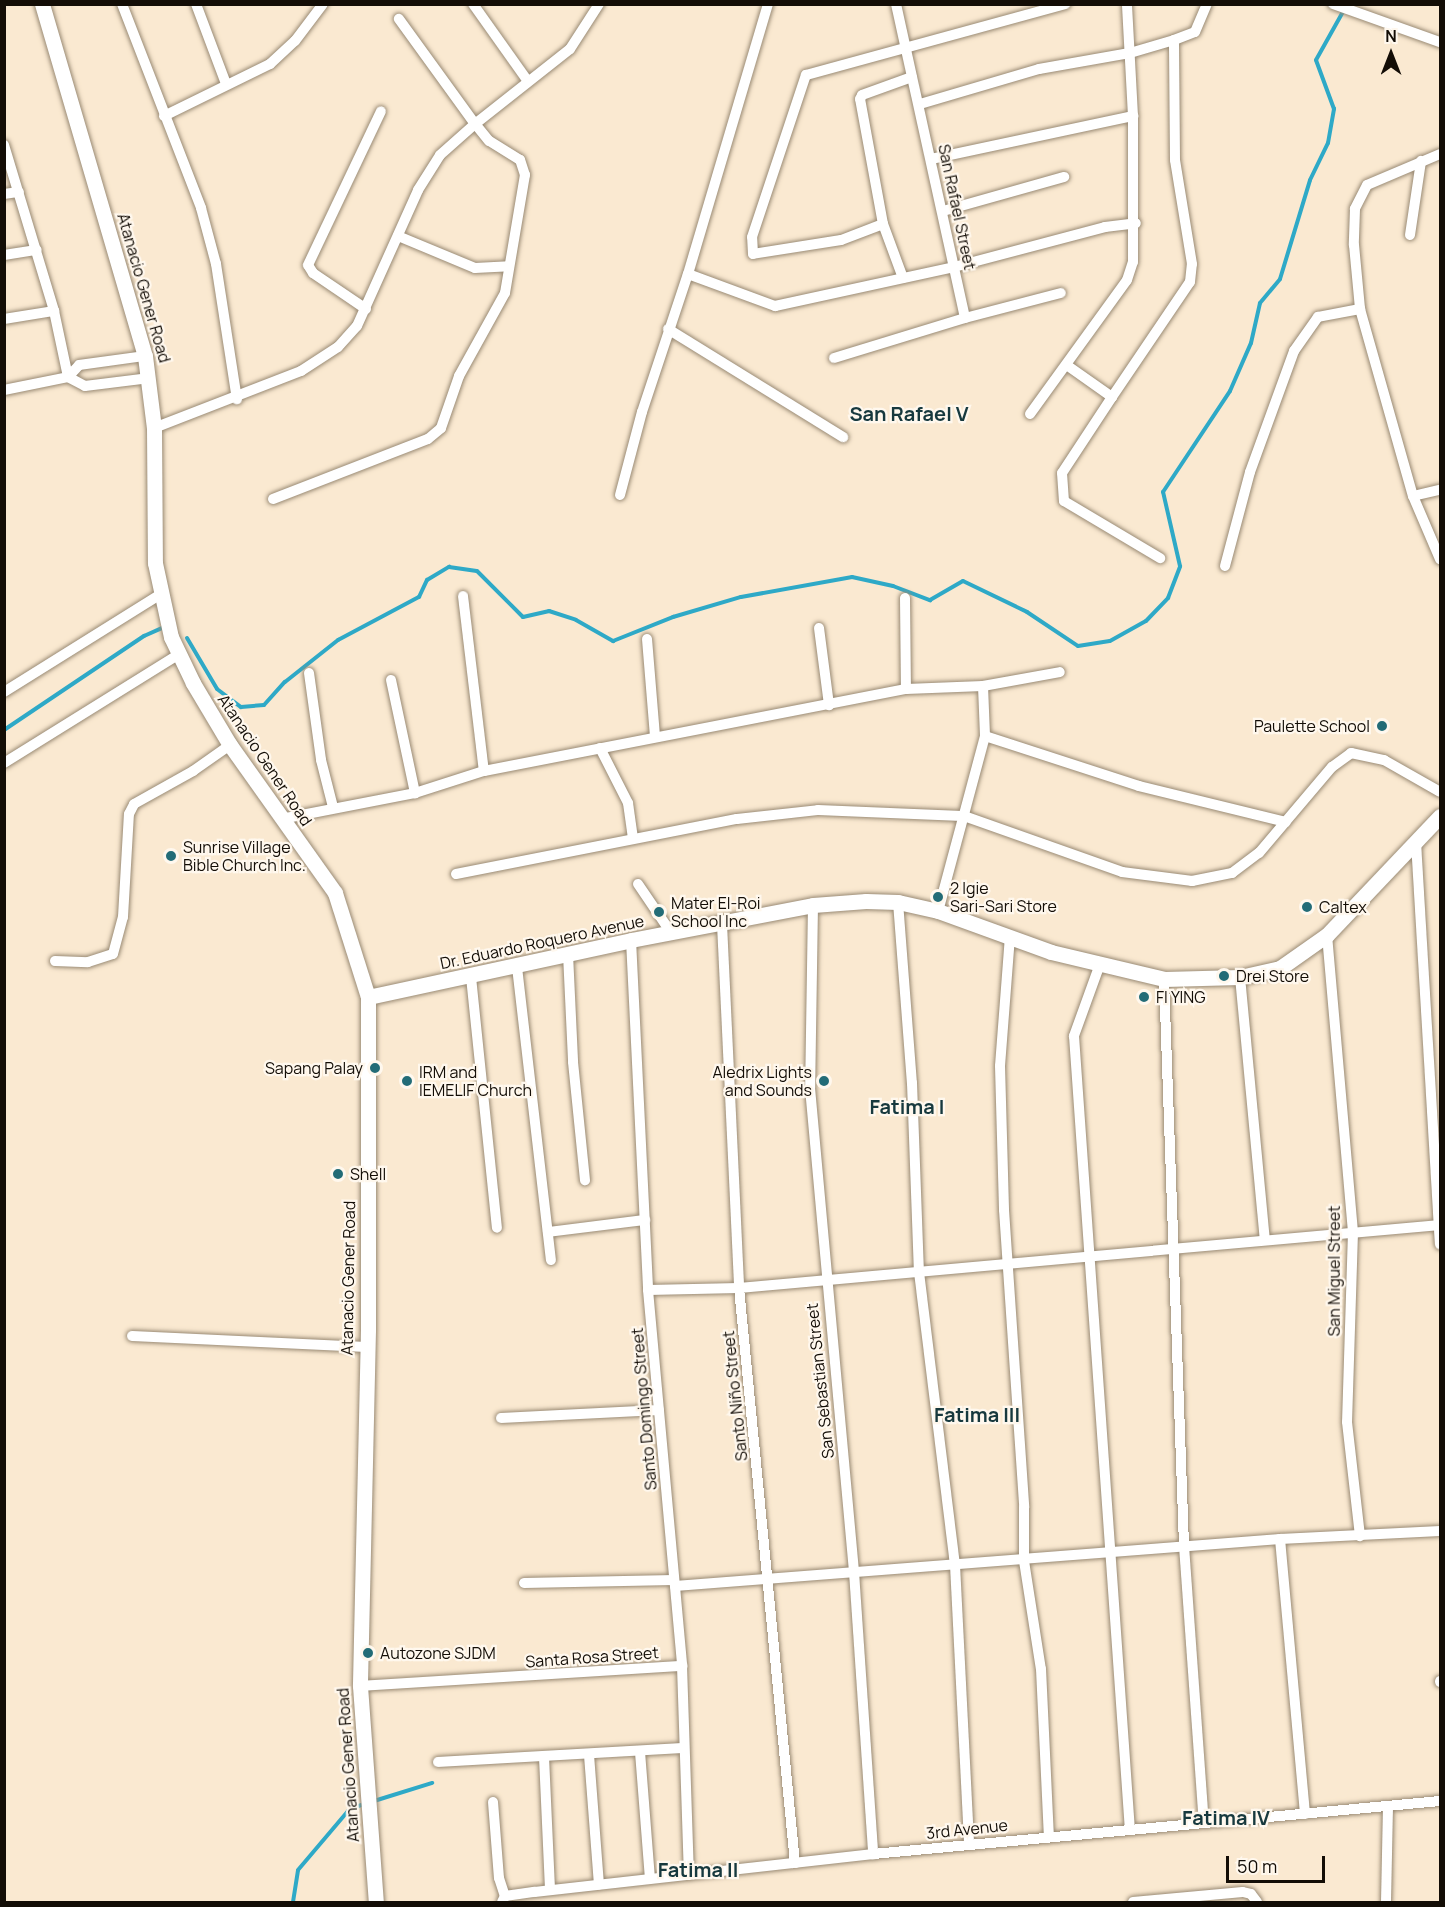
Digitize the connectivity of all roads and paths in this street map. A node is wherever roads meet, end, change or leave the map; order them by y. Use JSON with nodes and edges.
{"nodes":[{"id":1,"x":42,"y":4,"type":"edge"},
{"id":2,"x":122,"y":4,"type":"edge"},
{"id":3,"x":196,"y":4,"type":"edge"},
{"id":4,"x":323,"y":4,"type":"edge"},
{"id":5,"x":473,"y":4,"type":"edge"},
{"id":6,"x":599,"y":4,"type":"edge"},
{"id":7,"x":768,"y":4,"type":"edge"},
{"id":8,"x":896,"y":4,"type":"edge"},
{"id":9,"x":1065,"y":4,"type":"edge"},
{"id":10,"x":1127,"y":4,"type":"edge"},
{"id":11,"x":1207,"y":4,"type":"edge"},
{"id":12,"x":1337,"y":6,"type":"edge"},
{"id":13,"x":399,"y":19,"type":"dead end"},
{"id":14,"x":1174,"y":39,"type":"junction"},
{"id":15,"x":1440,"y":42,"type":"edge"},
{"id":16,"x":904,"y":45,"type":"junction"},
{"id":17,"x":1130,"y":53,"type":"junction"},
{"id":18,"x":912,"y":77,"type":"junction"},
{"id":19,"x":527,"y":80,"type":"junction"},
{"id":20,"x":226,"y":84,"type":"junction"},
{"id":21,"x":920,"y":104,"type":"junction"},
{"id":22,"x":381,"y":111,"type":"dead end"},
{"id":23,"x":164,"y":116,"type":"junction"},
{"id":24,"x":1133,"y":116,"type":"junction"},
{"id":25,"x":475,"y":124,"type":"junction"},
{"id":26,"x":4,"y":146,"type":"edge"},
{"id":27,"x":1440,"y":154,"type":"edge"},
{"id":28,"x":931,"y":159,"type":"junction"},
{"id":29,"x":1421,"y":161,"type":"junction"},
{"id":30,"x":1064,"y":177,"type":"dead end"},
{"id":31,"x":19,"y":192,"type":"junction"},
{"id":32,"x":4,"y":194,"type":"edge"},
{"id":33,"x":943,"y":211,"type":"junction"},
{"id":34,"x":1136,"y":223,"type":"junction"},
{"id":35,"x":883,"y":224,"type":"junction"},
{"id":36,"x":1410,"y":235,"type":"dead end"},
{"id":37,"x":398,"y":236,"type":"junction"},
{"id":38,"x":37,"y":250,"type":"junction"},
{"id":39,"x":4,"y":255,"type":"edge"},
{"id":40,"x":509,"y":266,"type":"junction"},
{"id":41,"x":954,"y":267,"type":"junction"},
{"id":42,"x":688,"y":274,"type":"junction"},
{"id":43,"x":903,"y":278,"type":"junction"},
{"id":44,"x":1061,"y":293,"type":"dead end"},
{"id":45,"x":366,"y":309,"type":"junction"},
{"id":46,"x":1360,"y":309,"type":"junction"},
{"id":47,"x":54,"y":311,"type":"junction"},
{"id":48,"x":965,"y":318,"type":"junction"},
{"id":49,"x":4,"y":319,"type":"edge"},
{"id":50,"x":668,"y":329,"type":"junction"},
{"id":51,"x":145,"y":356,"type":"junction"},
{"id":52,"x":834,"y":358,"type":"dead end"},
{"id":53,"x":1068,"y":366,"type":"junction"},
{"id":54,"x":68,"y":377,"type":"junction"},
{"id":55,"x":150,"y":378,"type":"junction"},
{"id":56,"x":4,"y":390,"type":"edge"},
{"id":57,"x":1112,"y":397,"type":"junction"},
{"id":58,"x":237,"y":399,"type":"junction"},
{"id":59,"x":1030,"y":414,"type":"dead end"},
{"id":60,"x":154,"y":428,"type":"junction"},
{"id":61,"x":843,"y":437,"type":"dead end"},
{"id":62,"x":1440,"y":490,"type":"edge"},
{"id":63,"x":620,"y":495,"type":"dead end"},
{"id":64,"x":1413,"y":496,"type":"junction"},
{"id":65,"x":273,"y":499,"type":"dead end"},
{"id":66,"x":1160,"y":558,"type":"dead end"},
{"id":67,"x":1440,"y":559,"type":"edge"},
{"id":68,"x":1225,"y":566,"type":"dead end"},
{"id":69,"x":161,"y":594,"type":"junction"},
{"id":70,"x":463,"y":596,"type":"dead end"},
{"id":71,"x":906,"y":597,"type":"dead end"},
{"id":72,"x":819,"y":628,"type":"dead end"},
{"id":73,"x":647,"y":639,"type":"dead end"},
{"id":74,"x":179,"y":654,"type":"junction"},
{"id":75,"x":1060,"y":672,"type":"dead end"},
{"id":76,"x":309,"y":673,"type":"dead end"},
{"id":77,"x":391,"y":680,"type":"dead end"},
{"id":78,"x":983,"y":686,"type":"junction"},
{"id":79,"x":906,"y":689,"type":"junction"},
{"id":80,"x":4,"y":692,"type":"edge"},
{"id":81,"x":829,"y":705,"type":"junction"},
{"id":82,"x":984,"y":736,"type":"junction"},
{"id":83,"x":655,"y":737,"type":"junction"},
{"id":84,"x":230,"y":745,"type":"junction"},
{"id":85,"x":600,"y":748,"type":"junction"},
{"id":86,"x":4,"y":763,"type":"edge"},
{"id":87,"x":484,"y":771,"type":"junction"},
{"id":88,"x":1440,"y":792,"type":"edge"},
{"id":89,"x":415,"y":793,"type":"junction"},
{"id":90,"x":333,"y":807,"type":"junction"},
{"id":91,"x":964,"y":816,"type":"junction"},
{"id":92,"x":1440,"y":816,"type":"edge"},
{"id":93,"x":281,"y":819,"type":"junction"},
{"id":94,"x":1286,"y":822,"type":"junction"},
{"id":95,"x":633,"y":839,"type":"junction"},
{"id":96,"x":1416,"y":842,"type":"junction"},
{"id":97,"x":456,"y":874,"type":"dead end"},
{"id":98,"x":638,"y":884,"type":"dead end"},
{"id":99,"x":898,"y":902,"type":"junction"},
{"id":100,"x":813,"y":905,"type":"junction"},
{"id":101,"x":938,"y":911,"type":"junction"},
{"id":102,"x":722,"y":924,"type":"junction"},
{"id":103,"x":672,"y":934,"type":"junction"},
{"id":104,"x":1327,"y":935,"type":"junction"},
{"id":105,"x":1010,"y":936,"type":"junction"},
{"id":106,"x":631,"y":940,"type":"junction"},
{"id":107,"x":568,"y":954,"type":"junction"},
{"id":108,"x":55,"y":960,"type":"dead end"},
{"id":109,"x":1100,"y":964,"type":"junction"},
{"id":110,"x":517,"y":968,"type":"junction"},
{"id":111,"x":471,"y":977,"type":"junction"},
{"id":112,"x":1240,"y":977,"type":"junction"},
{"id":113,"x":1164,"y":979,"type":"junction"},
{"id":114,"x":368,"y":997,"type":"junction"},
{"id":115,"x":585,"y":1180,"type":"dead end"},
{"id":116,"x":645,"y":1220,"type":"junction"},
{"id":117,"x":1439,"y":1225,"type":"edge"},
{"id":118,"x":497,"y":1228,"type":"dead end"},
{"id":119,"x":548,"y":1232,"type":"junction"},
{"id":120,"x":1353,"y":1232,"type":"junction"},
{"id":121,"x":1265,"y":1240,"type":"junction"},
{"id":122,"x":1440,"y":1244,"type":"edge"},
{"id":123,"x":1172,"y":1248,"type":"junction"},
{"id":124,"x":1091,"y":1255,"type":"junction"},
{"id":125,"x":551,"y":1260,"type":"dead end"},
{"id":126,"x":1007,"y":1265,"type":"junction"},
{"id":127,"x":919,"y":1272,"type":"junction"},
{"id":128,"x":825,"y":1279,"type":"junction"},
{"id":129,"x":738,"y":1288,"type":"junction"},
{"id":130,"x":648,"y":1290,"type":"junction"},
{"id":131,"x":132,"y":1336,"type":"dead end"},
{"id":132,"x":367,"y":1347,"type":"junction"},
{"id":133,"x":659,"y":1410,"type":"junction"},
{"id":134,"x":501,"y":1418,"type":"dead end"},
{"id":135,"x":1440,"y":1531,"type":"edge"},
{"id":136,"x":1360,"y":1536,"type":"junction"},
{"id":137,"x":1280,"y":1539,"type":"junction"},
{"id":138,"x":1184,"y":1546,"type":"junction"},
{"id":139,"x":1111,"y":1554,"type":"junction"},
{"id":140,"x":1024,"y":1561,"type":"junction"},
{"id":141,"x":955,"y":1565,"type":"junction"},
{"id":142,"x":854,"y":1572,"type":"junction"},
{"id":143,"x":767,"y":1580,"type":"junction"},
{"id":144,"x":524,"y":1583,"type":"dead end"},
{"id":145,"x":674,"y":1583,"type":"junction"},
{"id":146,"x":682,"y":1666,"type":"junction"},
{"id":147,"x":360,"y":1686,"type":"junction"},
{"id":148,"x":682,"y":1748,"type":"junction"},
{"id":149,"x":640,"y":1752,"type":"junction"},
{"id":150,"x":589,"y":1755,"type":"junction"},
{"id":151,"x":544,"y":1757,"type":"junction"},
{"id":152,"x":438,"y":1762,"type":"dead end"},
{"id":153,"x":1440,"y":1801,"type":"edge"},
{"id":154,"x":493,"y":1802,"type":"dead end"},
{"id":155,"x":1388,"y":1806,"type":"junction"},
{"id":156,"x":1305,"y":1814,"type":"junction"},
{"id":157,"x":1204,"y":1822,"type":"junction"},
{"id":158,"x":1130,"y":1830,"type":"junction"},
{"id":159,"x":1049,"y":1837,"type":"junction"},
{"id":160,"x":969,"y":1844,"type":"junction"},
{"id":161,"x":873,"y":1854,"type":"junction"},
{"id":162,"x":795,"y":1863,"type":"junction"},
{"id":163,"x":689,"y":1875,"type":"junction"},
{"id":164,"x":650,"y":1879,"type":"junction"},
{"id":165,"x":599,"y":1885,"type":"junction"},
{"id":166,"x":550,"y":1890,"type":"junction"},
{"id":167,"x":503,"y":1899,"type":"edge"},
{"id":168,"x":1191,"y":1900,"type":"edge"},
{"id":169,"x":376,"y":1902,"type":"edge"},
{"id":170,"x":1133,"y":1902,"type":"edge"},
{"id":171,"x":1257,"y":1902,"type":"edge"},
{"id":172,"x":1386,"y":1902,"type":"edge"}],
"edges":[{"from":1,"to":51,"type":"main road","name":"Atanacio Gener Road"},
{"from":2,"to":23,"type":"street"},
{"from":3,"to":20,"type":"street"},
{"from":4,"to":20,"type":"street"},
{"from":5,"to":19,"type":"street"},
{"from":6,"to":19,"type":"street"},
{"from":7,"to":42,"type":"street"},
{"from":8,"to":16,"type":"street","name":"San Rafael Street"},
{"from":9,"to":16,"type":"street"},
{"from":10,"to":17,"type":"street"},
{"from":11,"to":14,"type":"street"},
{"from":12,"to":15,"type":"street"},
{"from":13,"to":25,"type":"street"},
{"from":14,"to":17,"type":"street"},
{"from":14,"to":57,"type":"street"},
{"from":16,"to":18,"type":"street","name":"San Rafael Street"},
{"from":16,"to":35,"type":"street"},
{"from":17,"to":21,"type":"street"},
{"from":17,"to":24,"type":"street"},
{"from":18,"to":21,"type":"street","name":"San Rafael Street"},
{"from":18,"to":35,"type":"street"},
{"from":19,"to":25,"type":"street"},
{"from":20,"to":23,"type":"street"},
{"from":21,"to":28,"type":"street","name":"San Rafael Street"},
{"from":22,"to":45,"type":"street"},
{"from":23,"to":58,"type":"street"},
{"from":24,"to":28,"type":"street"},
{"from":24,"to":34,"type":"street"},
{"from":25,"to":37,"type":"street"},
{"from":25,"to":40,"type":"street"},
{"from":26,"to":31,"type":"street"},
{"from":27,"to":29,"type":"street"},
{"from":28,"to":33,"type":"street","name":"San Rafael Street"},
{"from":29,"to":36,"type":"street"},
{"from":29,"to":46,"type":"street"},
{"from":30,"to":33,"type":"street"},
{"from":31,"to":32,"type":"street"},
{"from":31,"to":38,"type":"street"},
{"from":33,"to":41,"type":"street","name":"San Rafael Street"},
{"from":34,"to":41,"type":"street"},
{"from":34,"to":53,"type":"street"},
{"from":35,"to":43,"type":"street"},
{"from":37,"to":40,"type":"street"},
{"from":37,"to":45,"type":"street"},
{"from":38,"to":39,"type":"street"},
{"from":38,"to":47,"type":"street"},
{"from":40,"to":65,"type":"street"},
{"from":41,"to":43,"type":"street"},
{"from":41,"to":48,"type":"street","name":"San Rafael Street"},
{"from":42,"to":43,"type":"street"},
{"from":42,"to":50,"type":"street"},
{"from":44,"to":48,"type":"street"},
{"from":45,"to":58,"type":"street"},
{"from":46,"to":64,"type":"street"},
{"from":46,"to":68,"type":"street"},
{"from":47,"to":49,"type":"street"},
{"from":47,"to":54,"type":"street"},
{"from":48,"to":52,"type":"street"},
{"from":50,"to":61,"type":"street"},
{"from":50,"to":63,"type":"street"},
{"from":51,"to":54,"type":"street"},
{"from":51,"to":55,"type":"main road","name":"Atanacio Gener Road"},
{"from":53,"to":57,"type":"street"},
{"from":53,"to":59,"type":"street"},
{"from":54,"to":55,"type":"street"},
{"from":54,"to":56,"type":"street"},
{"from":55,"to":60,"type":"main road","name":"Atanacio Gener Road"},
{"from":57,"to":66,"type":"street"},
{"from":58,"to":60,"type":"street"},
{"from":60,"to":69,"type":"main road","name":"Atanacio Gener Road"},
{"from":62,"to":64,"type":"street"},
{"from":64,"to":67,"type":"street"},
{"from":69,"to":74,"type":"main road","name":"Atanacio Gener Road"},
{"from":69,"to":80,"type":"street"},
{"from":70,"to":87,"type":"street"},
{"from":71,"to":79,"type":"street"},
{"from":72,"to":81,"type":"street"},
{"from":73,"to":83,"type":"street"},
{"from":74,"to":84,"type":"main road","name":"Atanacio Gener Road"},
{"from":74,"to":86,"type":"street"},
{"from":75,"to":78,"type":"street"},
{"from":76,"to":90,"type":"street"},
{"from":77,"to":89,"type":"street"},
{"from":78,"to":79,"type":"street"},
{"from":78,"to":82,"type":"street"},
{"from":79,"to":81,"type":"street"},
{"from":81,"to":83,"type":"street"},
{"from":82,"to":91,"type":"street"},
{"from":82,"to":94,"type":"street"},
{"from":83,"to":85,"type":"street"},
{"from":84,"to":93,"type":"main road","name":"Atanacio Gener Road"},
{"from":84,"to":108,"type":"street"},
{"from":85,"to":87,"type":"street"},
{"from":85,"to":95,"type":"street"},
{"from":87,"to":89,"type":"street"},
{"from":88,"to":94,"type":"street"},
{"from":89,"to":90,"type":"street"},
{"from":90,"to":93,"type":"street"},
{"from":91,"to":94,"type":"street"},
{"from":91,"to":95,"type":"street"},
{"from":91,"to":101,"type":"street"},
{"from":92,"to":96,"type":"main road","name":"Dr. Eduardo Roquero Avenue"},
{"from":93,"to":114,"type":"main road","name":"Atanacio Gener Road"},
{"from":95,"to":97,"type":"street"},
{"from":96,"to":104,"type":"main road","name":"Dr. Eduardo Roquero Avenue"},
{"from":96,"to":117,"type":"street"},
{"from":98,"to":103,"type":"street"},
{"from":99,"to":100,"type":"main road","name":"Dr. Eduardo Roquero Avenue"},
{"from":99,"to":101,"type":"main road","name":"Dr. Eduardo Roquero Avenue"},
{"from":99,"to":127,"type":"street"},
{"from":100,"to":102,"type":"main road","name":"Dr. Eduardo Roquero Avenue"},
{"from":100,"to":128,"type":"street","name":"San Sebastian Street"},
{"from":101,"to":105,"type":"main road","name":"Dr. Eduardo Roquero Avenue"},
{"from":102,"to":103,"type":"main road","name":"Dr. Eduardo Roquero Avenue"},
{"from":102,"to":129,"type":"street","name":"Santo Niño Street"},
{"from":103,"to":106,"type":"main road","name":"Dr. Eduardo Roquero Avenue"},
{"from":104,"to":112,"type":"main road","name":"Dr. Eduardo Roquero Avenue"},
{"from":104,"to":120,"type":"street","name":"San Miguel Street"},
{"from":105,"to":109,"type":"main road","name":"Dr. Eduardo Roquero Avenue"},
{"from":105,"to":126,"type":"street"},
{"from":106,"to":107,"type":"main road","name":"Dr. Eduardo Roquero Avenue"},
{"from":106,"to":116,"type":"street","name":"Santo Domingo Street"},
{"from":107,"to":110,"type":"main road","name":"Dr. Eduardo Roquero Avenue"},
{"from":107,"to":115,"type":"street"},
{"from":109,"to":113,"type":"main road","name":"Dr. Eduardo Roquero Avenue"},
{"from":109,"to":124,"type":"street"},
{"from":110,"to":111,"type":"main road","name":"Dr. Eduardo Roquero Avenue"},
{"from":110,"to":119,"type":"street"},
{"from":111,"to":114,"type":"main road","name":"Dr. Eduardo Roquero Avenue"},
{"from":111,"to":118,"type":"street"},
{"from":112,"to":113,"type":"main road","name":"Dr. Eduardo Roquero Avenue"},
{"from":112,"to":121,"type":"street"},
{"from":113,"to":123,"type":"street"},
{"from":114,"to":132,"type":"main road","name":"Atanacio Gener Road"},
{"from":116,"to":119,"type":"street"},
{"from":116,"to":130,"type":"street","name":"Santo Domingo Street"},
{"from":117,"to":120,"type":"street"},
{"from":117,"to":122,"type":"street"},
{"from":119,"to":125,"type":"street"},
{"from":120,"to":121,"type":"street"},
{"from":120,"to":136,"type":"street","name":"San Miguel Street"},
{"from":121,"to":123,"type":"street"},
{"from":123,"to":124,"type":"street"},
{"from":123,"to":138,"type":"street"},
{"from":124,"to":126,"type":"street"},
{"from":124,"to":139,"type":"street"},
{"from":126,"to":127,"type":"street"},
{"from":126,"to":140,"type":"street"},
{"from":127,"to":128,"type":"street"},
{"from":127,"to":141,"type":"street"},
{"from":128,"to":129,"type":"street"},
{"from":128,"to":142,"type":"street","name":"San Sebastian Street"},
{"from":129,"to":130,"type":"street"},
{"from":129,"to":143,"type":"street","name":"Santo Niño Street"},
{"from":130,"to":133,"type":"street","name":"Santo Domingo Street"},
{"from":131,"to":132,"type":"street"},
{"from":132,"to":147,"type":"main road","name":"Atanacio Gener Road"},
{"from":133,"to":134,"type":"street"},
{"from":133,"to":145,"type":"street","name":"Santo Domingo Street"},
{"from":135,"to":136,"type":"street"},
{"from":136,"to":137,"type":"street"},
{"from":137,"to":138,"type":"street"},
{"from":137,"to":156,"type":"street"},
{"from":138,"to":139,"type":"street"},
{"from":138,"to":157,"type":"street"},
{"from":139,"to":140,"type":"street"},
{"from":139,"to":158,"type":"street"},
{"from":140,"to":141,"type":"street"},
{"from":140,"to":159,"type":"street"},
{"from":141,"to":142,"type":"street"},
{"from":141,"to":160,"type":"street"},
{"from":142,"to":143,"type":"street"},
{"from":142,"to":161,"type":"street","name":"San Sebastian Street"},
{"from":143,"to":145,"type":"street"},
{"from":143,"to":162,"type":"street","name":"Santo Niño Street"},
{"from":144,"to":145,"type":"street"},
{"from":145,"to":146,"type":"street","name":"Santo Domingo Street"},
{"from":146,"to":147,"type":"street","name":"Santa Rosa Street"},
{"from":146,"to":148,"type":"street","name":"Santo Domingo Street"},
{"from":147,"to":169,"type":"main road","name":"Atanacio Gener Road"},
{"from":148,"to":149,"type":"street"},
{"from":148,"to":163,"type":"street","name":"Santo Domingo Street"},
{"from":149,"to":150,"type":"street"},
{"from":149,"to":164,"type":"street"},
{"from":150,"to":151,"type":"street"},
{"from":150,"to":165,"type":"street"},
{"from":151,"to":152,"type":"street"},
{"from":151,"to":166,"type":"street"},
{"from":153,"to":155,"type":"street","name":"3rd Avenue"},
{"from":154,"to":167,"type":"street"},
{"from":155,"to":156,"type":"street","name":"3rd Avenue"},
{"from":155,"to":172,"type":"street"},
{"from":156,"to":157,"type":"street","name":"3rd Avenue"},
{"from":157,"to":158,"type":"street","name":"3rd Avenue"},
{"from":158,"to":159,"type":"street","name":"3rd Avenue"},
{"from":159,"to":160,"type":"street","name":"3rd Avenue"},
{"from":160,"to":161,"type":"street","name":"3rd Avenue"},
{"from":161,"to":162,"type":"street","name":"3rd Avenue"},
{"from":162,"to":163,"type":"street","name":"3rd Avenue"},
{"from":163,"to":164,"type":"street","name":"3rd Avenue"},
{"from":164,"to":165,"type":"street","name":"3rd Avenue"},
{"from":165,"to":166,"type":"street","name":"3rd Avenue"},
{"from":166,"to":167,"type":"street","name":"3rd Avenue"},
{"from":168,"to":170,"type":"street"},
{"from":168,"to":171,"type":"street"}]}
